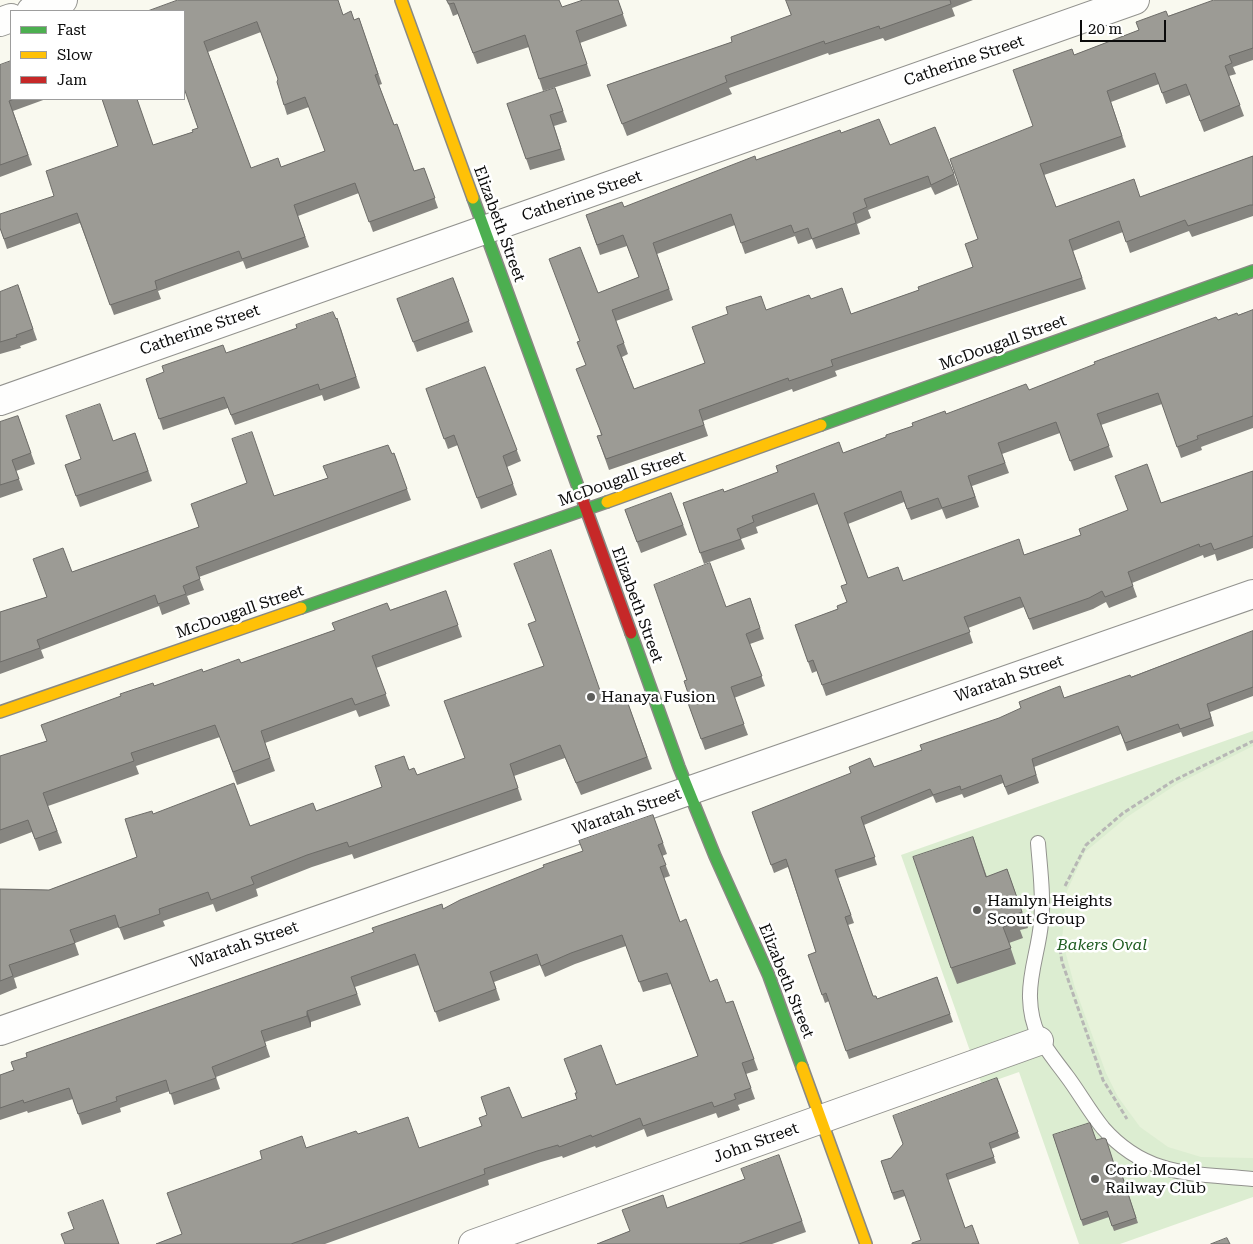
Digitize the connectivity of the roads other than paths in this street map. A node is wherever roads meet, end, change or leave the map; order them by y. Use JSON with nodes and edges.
{"nodes":[{"id":1,"x":62,"y":0,"type":"edge"},
{"id":2,"x":401,"y":0,"type":"edge"},
{"id":3,"x":1135,"y":0,"type":"edge"},
{"id":4,"x":34,"y":10,"type":"edge"},
{"id":5,"x":483,"y":231,"type":"junction"},
{"id":6,"x":1253,"y":271,"type":"edge"},
{"id":7,"x":0,"y":401,"type":"edge"},
{"id":8,"x":584,"y":510,"type":"junction"},
{"id":9,"x":1253,"y":594,"type":"edge"},
{"id":10,"x":0,"y":712,"type":"edge"},
{"id":11,"x":689,"y":791,"type":"junction"},
{"id":12,"x":1038,"y":843,"type":"dead end"},
{"id":13,"x":0,"y":1031,"type":"edge"},
{"id":14,"x":1040,"y":1041,"type":"junction"},
{"id":15,"x":822,"y":1119,"type":"junction"},
{"id":16,"x":1253,"y":1179,"type":"edge"},
{"id":17,"x":473,"y":1244,"type":"edge"},
{"id":18,"x":866,"y":1244,"type":"edge"}],
"edges":[{"from":1,"to":4,"type":"street"},
{"from":2,"to":5,"type":"street","name":"Elizabeth Street"},
{"from":3,"to":5,"type":"street","name":"Catherine Street"},
{"from":5,"to":7,"type":"street","name":"Catherine Street"},
{"from":5,"to":8,"type":"street","name":"Elizabeth Street"},
{"from":6,"to":8,"type":"street","name":"McDougall Street"},
{"from":8,"to":10,"type":"street","name":"McDougall Street"},
{"from":8,"to":11,"type":"street","name":"Elizabeth Street"},
{"from":9,"to":11,"type":"street","name":"Waratah Street"},
{"from":11,"to":13,"type":"street","name":"Waratah Street"},
{"from":11,"to":15,"type":"street","name":"Elizabeth Street"},
{"from":12,"to":14,"type":"lane"},
{"from":14,"to":15,"type":"street","name":"John Street"},
{"from":14,"to":16,"type":"lane"},
{"from":15,"to":17,"type":"street","name":"John Street"},
{"from":15,"to":18,"type":"street","name":"Elizabeth Street"}]}
